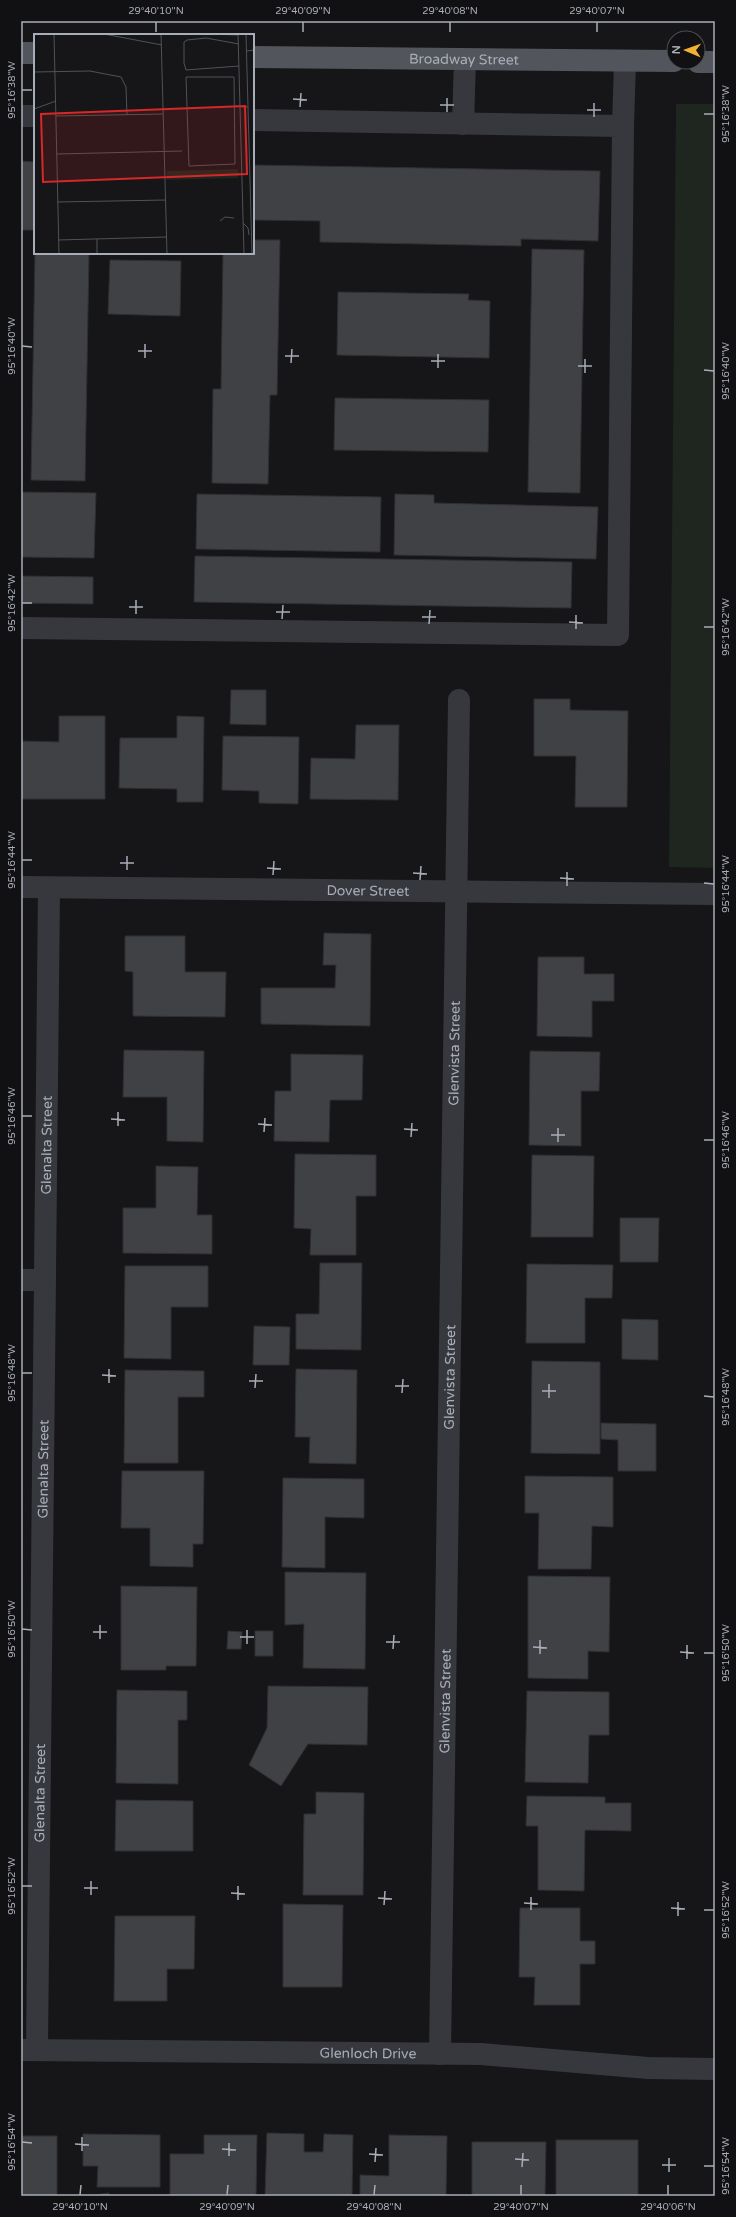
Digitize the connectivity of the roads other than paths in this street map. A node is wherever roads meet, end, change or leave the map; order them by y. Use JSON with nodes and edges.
{"nodes":[{"id":1,"x":21,"y":53,"type":"edge"},
{"id":2,"x":34,"y":53,"type":"edge"},
{"id":3,"x":254,"y":57,"type":"edge"},
{"id":4,"x":464,"y":60,"type":"junction"},
{"id":5,"x":625,"y":61,"type":"junction"},
{"id":6,"x":666,"y":62,"type":"edge"},
{"id":7,"x":21,"y":116,"type":"edge"},
{"id":8,"x":34,"y":116,"type":"edge"},
{"id":9,"x":254,"y":120,"type":"edge"},
{"id":10,"x":463,"y":124,"type":"junction"},
{"id":11,"x":623,"y":126,"type":"junction"},
{"id":12,"x":21,"y":628,"type":"edge"},
{"id":13,"x":459,"y":700,"type":"dead end"},
{"id":14,"x":21,"y":888,"type":"edge"},
{"id":15,"x":49,"y":888,"type":"junction"},
{"id":16,"x":456,"y":893,"type":"junction"},
{"id":17,"x":715,"y":894,"type":"edge"},
{"id":18,"x":21,"y":1280,"type":"edge"},
{"id":19,"x":45,"y":1280,"type":"junction"},
{"id":20,"x":29,"y":2050,"type":"edge"},
{"id":21,"x":440,"y":2054,"type":"junction"},
{"id":22,"x":715,"y":2069,"type":"edge"}],
"edges":[{"from":1,"to":2,"type":"main road"},
{"from":3,"to":4,"type":"main road","name":"Broadway Street"},
{"from":4,"to":5,"type":"main road","name":"Broadway Street"},
{"from":4,"to":10,"type":"street"},
{"from":5,"to":6,"type":"main road","name":"Broadway Street"},
{"from":5,"to":11,"type":"street"},
{"from":7,"to":8,"type":"street"},
{"from":9,"to":10,"type":"street"},
{"from":10,"to":11,"type":"street"},
{"from":11,"to":12,"type":"street"},
{"from":13,"to":16,"type":"street","name":"Glenvista Street"},
{"from":14,"to":15,"type":"street","name":"Dover Street"},
{"from":15,"to":16,"type":"street","name":"Dover Street"},
{"from":15,"to":19,"type":"street","name":"Glenalta Street"},
{"from":16,"to":17,"type":"street","name":"Dover Street"},
{"from":16,"to":21,"type":"street","name":"Glenvista Street"},
{"from":18,"to":19,"type":"street"},
{"from":19,"to":20,"type":"street","name":"Glenalta Street"},
{"from":20,"to":21,"type":"street","name":"Glenloch Drive"},
{"from":21,"to":22,"type":"street","name":"Glenloch Drive"}]}
